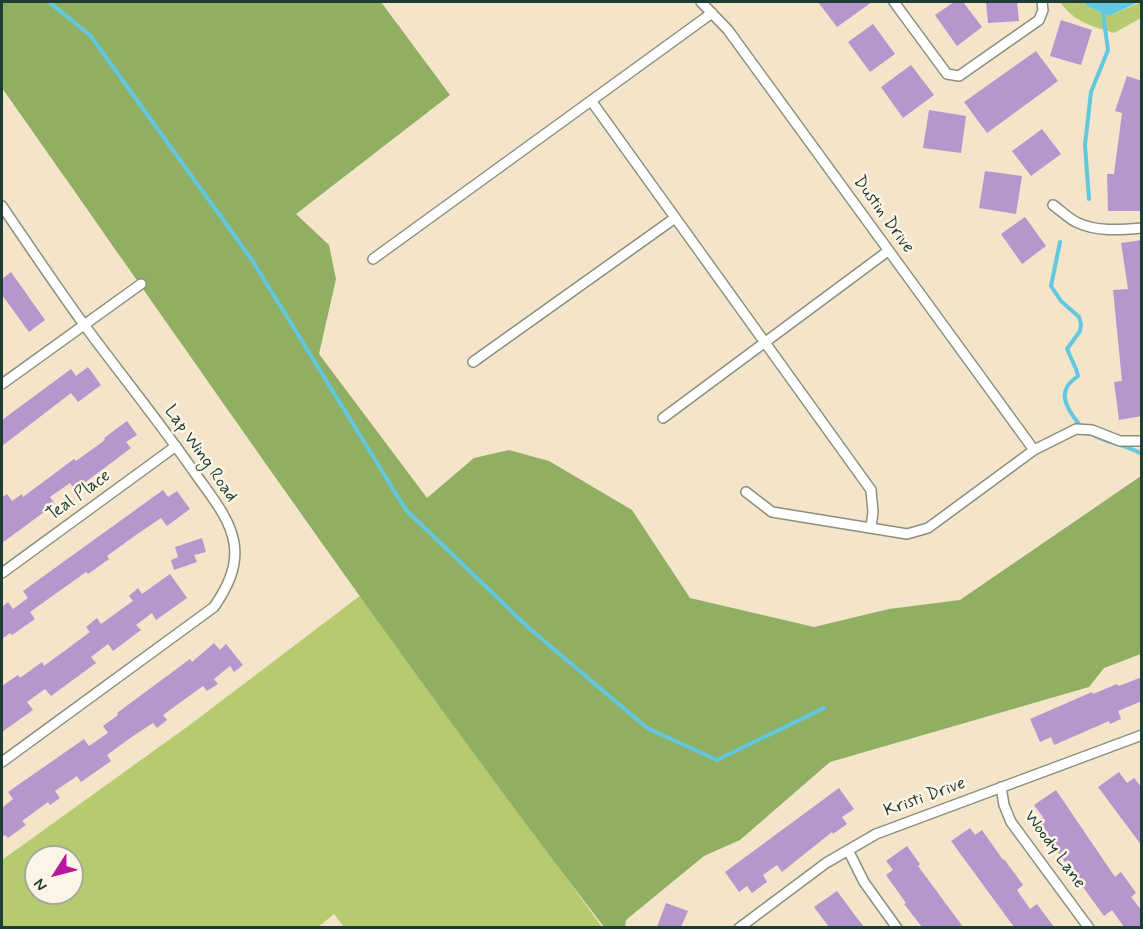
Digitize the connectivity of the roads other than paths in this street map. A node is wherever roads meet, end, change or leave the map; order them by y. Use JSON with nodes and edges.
{"nodes":[{"id":1,"x":701,"y":2,"type":"edge"},
{"id":2,"x":894,"y":2,"type":"edge"},
{"id":3,"x":1042,"y":2,"type":"edge"},
{"id":4,"x":712,"y":13,"type":"junction"},
{"id":5,"x":592,"y":102,"type":"junction"},
{"id":6,"x":1053,"y":205,"type":"dead end"},
{"id":7,"x":2,"y":206,"type":"edge"},
{"id":8,"x":675,"y":218,"type":"junction"},
{"id":9,"x":1142,"y":228,"type":"edge"},
{"id":10,"x":888,"y":250,"type":"junction"},
{"id":11,"x":373,"y":259,"type":"dead end"},
{"id":12,"x":141,"y":284,"type":"dead end"},
{"id":13,"x":84,"y":325,"type":"junction"},
{"id":14,"x":765,"y":343,"type":"junction"},
{"id":15,"x":473,"y":362,"type":"dead end"},
{"id":16,"x":2,"y":384,"type":"edge"},
{"id":17,"x":663,"y":418,"type":"dead end"},
{"id":18,"x":1142,"y":441,"type":"edge"},
{"id":19,"x":176,"y":446,"type":"junction"},
{"id":20,"x":1034,"y":450,"type":"junction"},
{"id":21,"x":746,"y":492,"type":"dead end"},
{"id":22,"x":871,"y":527,"type":"junction"},
{"id":23,"x":2,"y":573,"type":"edge"},
{"id":24,"x":1142,"y":735,"type":"edge"},
{"id":25,"x":2,"y":762,"type":"edge"},
{"id":26,"x":1001,"y":788,"type":"junction"},
{"id":27,"x":848,"y":850,"type":"junction"},
{"id":28,"x":739,"y":927,"type":"edge"},
{"id":29,"x":897,"y":927,"type":"edge"},
{"id":30,"x":1089,"y":927,"type":"edge"}],
"edges":[{"from":1,"to":4,"type":"street","name":"Dustin Drive"},
{"from":2,"to":3,"type":"street"},
{"from":4,"to":5,"type":"street"},
{"from":4,"to":10,"type":"street","name":"Dustin Drive"},
{"from":5,"to":8,"type":"street"},
{"from":5,"to":11,"type":"street"},
{"from":6,"to":9,"type":"street"},
{"from":7,"to":13,"type":"street","name":"Lap Wing Road"},
{"from":8,"to":14,"type":"street"},
{"from":8,"to":15,"type":"street"},
{"from":10,"to":14,"type":"street"},
{"from":10,"to":20,"type":"street","name":"Dustin Drive"},
{"from":12,"to":13,"type":"street"},
{"from":13,"to":16,"type":"street"},
{"from":13,"to":19,"type":"street","name":"Lap Wing Road"},
{"from":14,"to":17,"type":"street"},
{"from":14,"to":22,"type":"street"},
{"from":18,"to":20,"type":"street"},
{"from":19,"to":23,"type":"street","name":"Teal Place"},
{"from":19,"to":25,"type":"street","name":"Lap Wing Road"},
{"from":20,"to":22,"type":"street"},
{"from":21,"to":22,"type":"street"},
{"from":24,"to":26,"type":"street","name":"Kristi Drive"},
{"from":26,"to":27,"type":"street","name":"Kristi Drive"},
{"from":26,"to":30,"type":"street","name":"Woody Lane"},
{"from":27,"to":28,"type":"street","name":"Kristi Drive"},
{"from":27,"to":29,"type":"street"}]}
